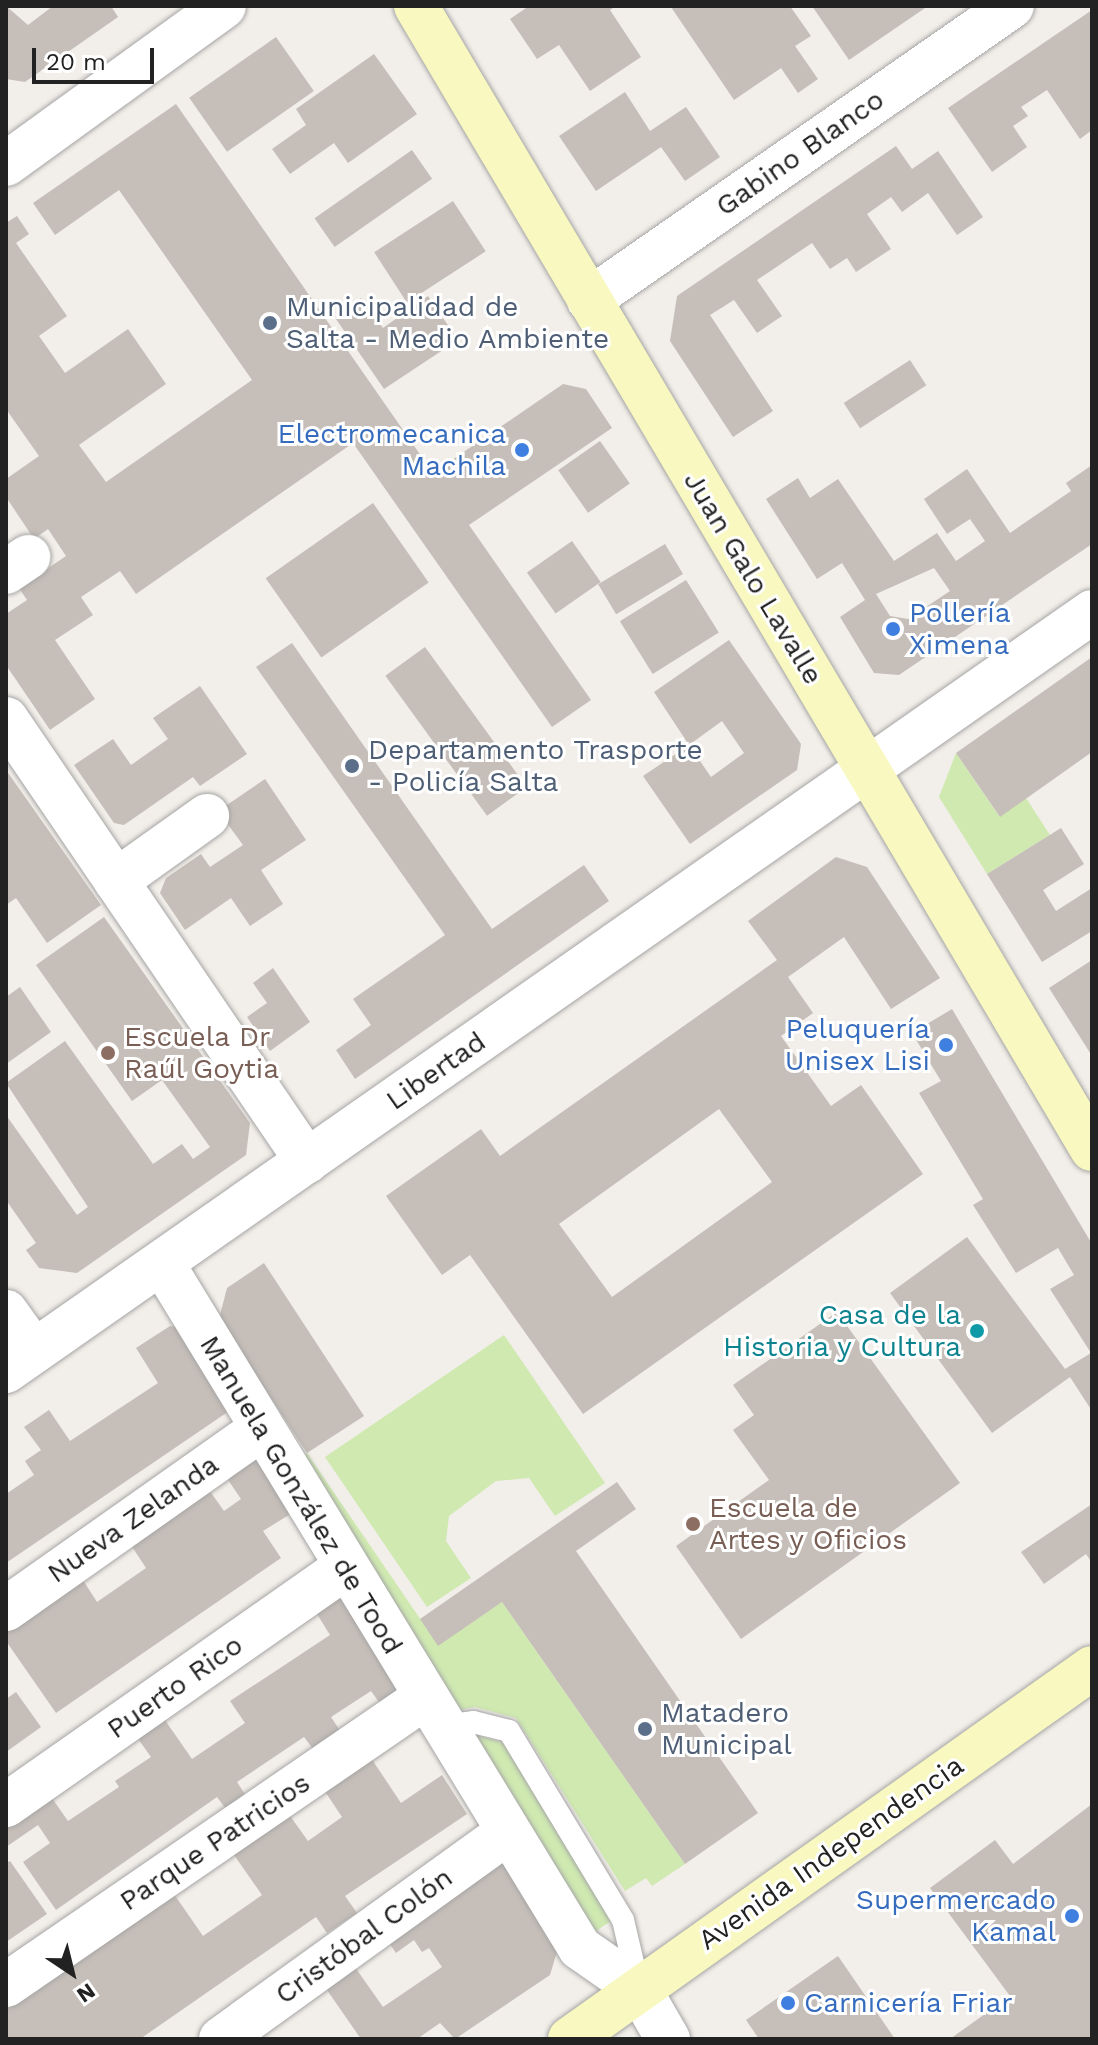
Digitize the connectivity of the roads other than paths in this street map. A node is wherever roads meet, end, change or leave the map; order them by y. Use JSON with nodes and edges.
{"nodes":[{"id":1,"x":224,"y":6,"type":"edge"},
{"id":2,"x":416,"y":6,"type":"edge"},
{"id":3,"x":1012,"y":6,"type":"edge"},
{"id":4,"x":7,"y":162,"type":"edge"},
{"id":5,"x":589,"y":300,"type":"junction"},
{"id":6,"x":1092,"y":612,"type":"edge"},
{"id":7,"x":6,"y":719,"type":"edge"},
{"id":8,"x":867,"y":773,"type":"junction"},
{"id":9,"x":207,"y":816,"type":"dead end"},
{"id":10,"x":116,"y":881,"type":"junction"},
{"id":11,"x":1092,"y":1149,"type":"edge"},
{"id":12,"x":307,"y":1161,"type":"junction"},
{"id":13,"x":162,"y":1263,"type":"junction"},
{"id":14,"x":6,"y":1312,"type":"edge"},
{"id":15,"x":20,"y":1361,"type":"edge"},
{"id":16,"x":260,"y":1430,"type":"junction"},
{"id":17,"x":344,"y":1568,"type":"junction"},
{"id":18,"x":6,"y":1609,"type":"edge"},
{"id":19,"x":1090,"y":1672,"type":"edge"},
{"id":20,"x":432,"y":1712,"type":"junction"},
{"id":21,"x":6,"y":1805,"type":"edge"},
{"id":22,"x":507,"y":1833,"type":"junction"},
{"id":23,"x":6,"y":1985,"type":"edge"},
{"id":24,"x":639,"y":1989,"type":"junction"},
{"id":25,"x":221,"y":2039,"type":"edge"},
{"id":26,"x":570,"y":2039,"type":"edge"},
{"id":27,"x":668,"y":2039,"type":"edge"}],
"edges":[{"from":1,"to":4,"type":"street"},
{"from":2,"to":5,"type":"street","name":"Juan Galo Lavalle"},
{"from":3,"to":5,"type":"street","name":"Gabino Blanco"},
{"from":5,"to":8,"type":"street","name":"Juan Galo Lavalle"},
{"from":6,"to":8,"type":"street","name":"Libertad"},
{"from":7,"to":10,"type":"street"},
{"from":8,"to":11,"type":"street","name":"Juan Galo Lavalle"},
{"from":8,"to":12,"type":"street","name":"Libertad"},
{"from":9,"to":10,"type":"street"},
{"from":10,"to":12,"type":"street"},
{"from":12,"to":13,"type":"street","name":"Libertad"},
{"from":13,"to":15,"type":"street","name":"Libertad"},
{"from":13,"to":16,"type":"street","name":"Manuela González de Tood"},
{"from":14,"to":15,"type":"street"},
{"from":16,"to":17,"type":"street","name":"Manuela González de Tood"},
{"from":16,"to":18,"type":"street","name":"Nueva Zelanda"},
{"from":17,"to":20,"type":"street","name":"Manuela González de Tood"},
{"from":17,"to":21,"type":"street","name":"Puerto Rico"},
{"from":19,"to":24,"type":"street","name":"Avenida Independencia"},
{"from":20,"to":22,"type":"street","name":"Manuela González de Tood"},
{"from":20,"to":23,"type":"street","name":"Parque Patricios"},
{"from":20,"to":24,"type":"lane","name":"Manuela González de Tood"},
{"from":22,"to":24,"type":"street","name":"Manuela González de Tood"},
{"from":22,"to":25,"type":"street","name":"Cristóbal Colón"},
{"from":24,"to":26,"type":"street","name":"Avenida Independencia"},
{"from":24,"to":27,"type":"street","name":"Manuela González de Tood"}]}
